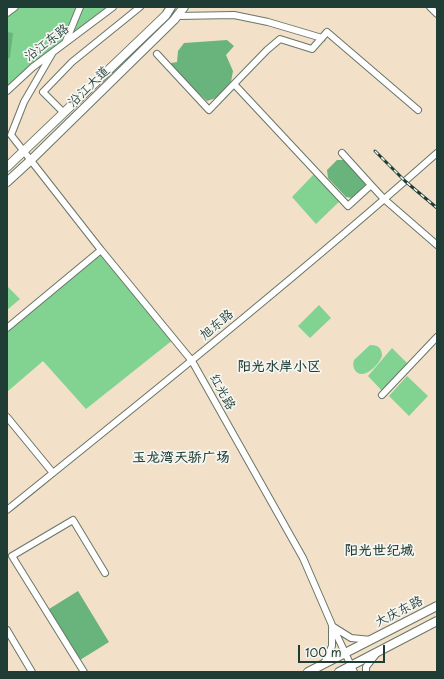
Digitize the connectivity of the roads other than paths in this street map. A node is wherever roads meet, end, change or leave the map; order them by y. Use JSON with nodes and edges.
{"nodes":[{"id":1,"x":15,"y":7,"type":"edge"},
{"id":2,"x":80,"y":7,"type":"edge"},
{"id":3,"x":113,"y":7,"type":"edge"},
{"id":4,"x":140,"y":7,"type":"edge"},
{"id":5,"x":171,"y":7,"type":"edge"},
{"id":6,"x":184,"y":7,"type":"edge"},
{"id":7,"x":430,"y":7,"type":"edge"},
{"id":8,"x":7,"y":13,"type":"edge"},
{"id":9,"x":437,"y":14,"type":"edge"},
{"id":10,"x":177,"y":16,"type":"junction"},
{"id":11,"x":322,"y":38,"type":"junction"},
{"id":12,"x":65,"y":43,"type":"junction"},
{"id":13,"x":53,"y":52,"type":"junction"},
{"id":14,"x":157,"y":54,"type":"dead end"},
{"id":15,"x":234,"y":84,"type":"junction"},
{"id":16,"x":7,"y":91,"type":"edge"},
{"id":17,"x":418,"y":110,"type":"dead end"},
{"id":18,"x":64,"y":113,"type":"junction"},
{"id":19,"x":24,"y":152,"type":"junction"},
{"id":20,"x":342,"y":153,"type":"dead end"},
{"id":21,"x":437,"y":153,"type":"edge"},
{"id":22,"x":31,"y":160,"type":"junction"},
{"id":23,"x":7,"y":167,"type":"edge"},
{"id":24,"x":7,"y":182,"type":"edge"},
{"id":25,"x":371,"y":185,"type":"junction"},
{"id":26,"x":384,"y":199,"type":"junction"},
{"id":27,"x":437,"y":245,"type":"edge"},
{"id":28,"x":101,"y":250,"type":"junction"},
{"id":29,"x":7,"y":328,"type":"edge"},
{"id":30,"x":437,"y":338,"type":"edge"},
{"id":31,"x":192,"y":361,"type":"junction"},
{"id":32,"x":382,"y":395,"type":"dead end"},
{"id":33,"x":7,"y":417,"type":"edge"},
{"id":34,"x":52,"y":473,"type":"junction"},
{"id":35,"x":7,"y":510,"type":"edge"},
{"id":36,"x":105,"y":573,"type":"dead end"},
{"id":37,"x":437,"y":606,"type":"edge"},
{"id":38,"x":437,"y":621,"type":"edge"},
{"id":39,"x":332,"y":626,"type":"junction"},
{"id":40,"x":7,"y":630,"type":"edge"},
{"id":41,"x":371,"y":640,"type":"junction"},
{"id":42,"x":378,"y":651,"type":"junction"},
{"id":43,"x":345,"y":653,"type":"junction"},
{"id":44,"x":324,"y":664,"type":"junction"},
{"id":45,"x":352,"y":669,"type":"edge"},
{"id":46,"x":32,"y":672,"type":"edge"},
{"id":47,"x":84,"y":672,"type":"edge"},
{"id":48,"x":308,"y":672,"type":"edge"},
{"id":49,"x":340,"y":672,"type":"edge"},
{"id":50,"x":366,"y":672,"type":"edge"}],
"edges":[{"from":1,"to":8,"type":"street"},
{"from":2,"to":12,"type":"street"},
{"from":3,"to":12,"type":"street","name":"沿江东路"},
{"from":4,"to":18,"type":"street"},
{"from":5,"to":18,"type":"main road","name":"沿江大道"},
{"from":6,"to":10,"type":"main road","name":"沿江大道"},
{"from":7,"to":9,"type":"street"},
{"from":10,"to":11,"type":"street"},
{"from":10,"to":22,"type":"main road","name":"沿江大道"},
{"from":11,"to":15,"type":"street"},
{"from":11,"to":17,"type":"street"},
{"from":12,"to":13,"type":"street","name":"沿江东路"},
{"from":13,"to":16,"type":"street","name":"沿江东路"},
{"from":13,"to":19,"type":"street","name":"红光路"},
{"from":14,"to":15,"type":"street"},
{"from":15,"to":25,"type":"street"},
{"from":18,"to":19,"type":"main road","name":"沿江大道"},
{"from":19,"to":22,"type":"street","name":"红光路"},
{"from":19,"to":23,"type":"main road","name":"沿江大道"},
{"from":20,"to":25,"type":"street"},
{"from":21,"to":26,"type":"street","name":"旭东路"},
{"from":22,"to":24,"type":"main road","name":"沿江大道"},
{"from":22,"to":28,"type":"street","name":"红光路"},
{"from":25,"to":26,"type":"street"},
{"from":26,"to":27,"type":"street"},
{"from":26,"to":31,"type":"street","name":"旭东路"},
{"from":28,"to":29,"type":"street"},
{"from":28,"to":31,"type":"street","name":"红光路"},
{"from":30,"to":32,"type":"street"},
{"from":31,"to":34,"type":"street","name":"旭东路"},
{"from":31,"to":39,"type":"street","name":"红光路"},
{"from":33,"to":34,"type":"street"},
{"from":34,"to":35,"type":"street","name":"旭东路"},
{"from":36,"to":47,"type":"street"},
{"from":37,"to":41,"type":"main road","name":"大庆东路"},
{"from":38,"to":42,"type":"main road","name":"大庆东路"},
{"from":39,"to":41,"type":"street"},
{"from":39,"to":43,"type":"street","name":"红光路"},
{"from":39,"to":44,"type":"street"},
{"from":40,"to":46,"type":"street"},
{"from":41,"to":43,"type":"main road","name":"大庆东路"},
{"from":42,"to":45,"type":"main road","name":"大庆东路"},
{"from":42,"to":50,"type":"street"},
{"from":43,"to":44,"type":"main road","name":"大庆东路"},
{"from":43,"to":45,"type":"street","name":"红光路"},
{"from":44,"to":48,"type":"main road","name":"大庆东路"},
{"from":45,"to":49,"type":"main road","name":"大庆东路"}]}
